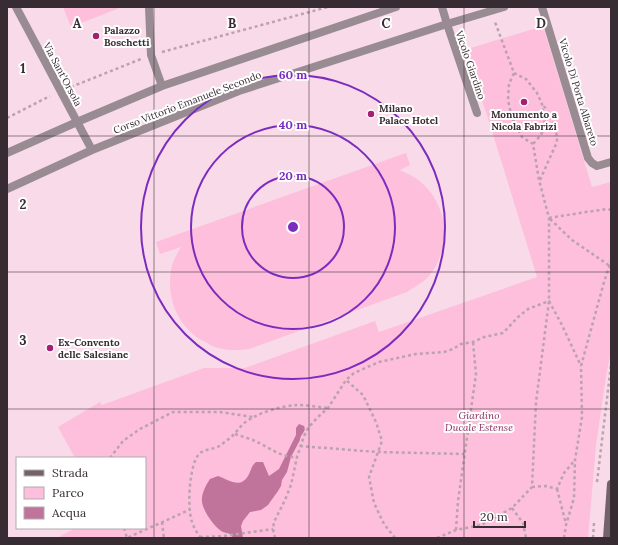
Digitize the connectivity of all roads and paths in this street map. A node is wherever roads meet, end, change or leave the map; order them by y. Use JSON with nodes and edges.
{"nodes":[{"id":1,"x":16,"y":7,"type":"edge"},
{"id":2,"x":149,"y":7,"type":"edge"},
{"id":3,"x":396,"y":7,"type":"edge"},
{"id":4,"x":442,"y":7,"type":"edge"},
{"id":5,"x":504,"y":7,"type":"edge"},
{"id":6,"x":542,"y":7,"type":"edge"},
{"id":7,"x":491,"y":11,"type":"junction"},
{"id":8,"x":447,"y":24,"type":"junction"},
{"id":9,"x":514,"y":73,"type":"junction"},
{"id":10,"x":162,"y":86,"type":"junction"},
{"id":11,"x":542,"y":104,"type":"junction"},
{"id":12,"x":477,"y":113,"type":"dead end"},
{"id":13,"x":77,"y":122,"type":"junction"},
{"id":14,"x":533,"y":144,"type":"junction"},
{"id":15,"x":92,"y":150,"type":"junction"},
{"id":16,"x":7,"y":153,"type":"edge"},
{"id":17,"x":611,"y":162,"type":"edge"},
{"id":18,"x":539,"y":180,"type":"junction"},
{"id":19,"x":7,"y":189,"type":"edge"},
{"id":20,"x":611,"y":210,"type":"edge"},
{"id":21,"x":549,"y":218,"type":"junction"},
{"id":22,"x":611,"y":261,"type":"edge"},
{"id":23,"x":610,"y":266,"type":"junction"},
{"id":24,"x":549,"y":301,"type":"junction"},
{"id":25,"x":473,"y":342,"type":"junction"},
{"id":26,"x":611,"y":365,"type":"edge"},
{"id":27,"x":581,"y":366,"type":"junction"},
{"id":28,"x":346,"y":380,"type":"junction"},
{"id":29,"x":328,"y":408,"type":"junction"},
{"id":30,"x":253,"y":417,"type":"junction"},
{"id":31,"x":235,"y":434,"type":"junction"},
{"id":32,"x":300,"y":446,"type":"junction"},
{"id":33,"x":377,"y":452,"type":"junction"},
{"id":34,"x":464,"y":454,"type":"junction"},
{"id":35,"x":111,"y":457,"type":"edge"},
{"id":36,"x":297,"y":457,"type":"junction"},
{"id":37,"x":575,"y":460,"type":"junction"},
{"id":38,"x":597,"y":484,"type":"dead end"},
{"id":39,"x":611,"y":484,"type":"edge"},
{"id":40,"x":532,"y":487,"type":"junction"},
{"id":41,"x":557,"y":489,"type":"junction"},
{"id":42,"x":512,"y":508,"type":"junction"},
{"id":43,"x":189,"y":510,"type":"junction"},
{"id":44,"x":162,"y":522,"type":"junction"},
{"id":45,"x":594,"y":522,"type":"dead end"},
{"id":46,"x":566,"y":525,"type":"junction"},
{"id":47,"x":124,"y":529,"type":"edge"},
{"id":48,"x":273,"y":529,"type":"junction"},
{"id":49,"x":456,"y":530,"type":"junction"},
{"id":50,"x":200,"y":537,"type":"edge"},
{"id":51,"x":164,"y":538,"type":"edge"},
{"id":52,"x":275,"y":538,"type":"edge"},
{"id":53,"x":395,"y":538,"type":"edge"},
{"id":54,"x":437,"y":538,"type":"edge"},
{"id":55,"x":526,"y":538,"type":"edge"},
{"id":56,"x":564,"y":538,"type":"edge"},
{"id":57,"x":593,"y":538,"type":"edge"},
{"id":58,"x":607,"y":538,"type":"edge"}],
"edges":[{"from":1,"to":13,"type":"street","name":"Via Sant'Orsola"},
{"from":2,"to":10,"type":"street"},
{"from":3,"to":10,"type":"street","name":"Corso Vittorio Emanuele Secondo"},
{"from":4,"to":8,"type":"street"},
{"from":5,"to":7,"type":"street","name":"Corso Vittorio Emanuele Secondo"},
{"from":6,"to":17,"type":"street","name":"Vicolo Di Porta Albareto"},
{"from":7,"to":8,"type":"street","name":"Corso Vittorio Emanuele Secondo"},
{"from":7,"to":9,"type":"path"},
{"from":8,"to":12,"type":"street","name":"Vicolo Giardino"},
{"from":8,"to":15,"type":"street","name":"Corso Vittorio Emanuele Secondo"},
{"from":9,"to":11,"type":"path"},
{"from":9,"to":14,"type":"path"},
{"from":10,"to":13,"type":"street","name":"Corso Vittorio Emanuele Secondo"},
{"from":11,"to":14,"type":"path"},
{"from":11,"to":18,"type":"path"},
{"from":13,"to":15,"type":"street","name":"Via Sant'Orsola"},
{"from":13,"to":16,"type":"street","name":"Corso Vittorio Emanuele Secondo"},
{"from":14,"to":18,"type":"path"},
{"from":15,"to":19,"type":"street","name":"Corso Vittorio Emanuele Secondo"},
{"from":18,"to":21,"type":"path"},
{"from":20,"to":21,"type":"path"},
{"from":21,"to":23,"type":"path"},
{"from":21,"to":24,"type":"path"},
{"from":22,"to":23,"type":"path"},
{"from":23,"to":27,"type":"path"},
{"from":24,"to":25,"type":"path"},
{"from":24,"to":27,"type":"path"},
{"from":24,"to":40,"type":"path"},
{"from":25,"to":28,"type":"path"},
{"from":25,"to":34,"type":"path"},
{"from":26,"to":38,"type":"path"},
{"from":27,"to":37,"type":"path"},
{"from":28,"to":29,"type":"path"},
{"from":28,"to":33,"type":"path"},
{"from":29,"to":30,"type":"path"},
{"from":29,"to":32,"type":"path"},
{"from":30,"to":31,"type":"path"},
{"from":30,"to":35,"type":"path"},
{"from":31,"to":36,"type":"path"},
{"from":31,"to":43,"type":"path"},
{"from":32,"to":33,"type":"path"},
{"from":32,"to":36,"type":"path"},
{"from":33,"to":34,"type":"path"},
{"from":33,"to":53,"type":"path"},
{"from":34,"to":49,"type":"path"},
{"from":36,"to":48,"type":"path"},
{"from":37,"to":41,"type":"path"},
{"from":37,"to":46,"type":"path"},
{"from":39,"to":58,"type":"main road"},
{"from":40,"to":41,"type":"path"},
{"from":40,"to":42,"type":"path"},
{"from":41,"to":46,"type":"path"},
{"from":42,"to":49,"type":"path"},
{"from":42,"to":55,"type":"path"},
{"from":43,"to":44,"type":"path"},
{"from":43,"to":50,"type":"path"},
{"from":44,"to":47,"type":"path"},
{"from":44,"to":51,"type":"path"},
{"from":45,"to":57,"type":"path"},
{"from":46,"to":56,"type":"path"},
{"from":48,"to":50,"type":"path"},
{"from":48,"to":52,"type":"path"},
{"from":49,"to":54,"type":"path"}]}
